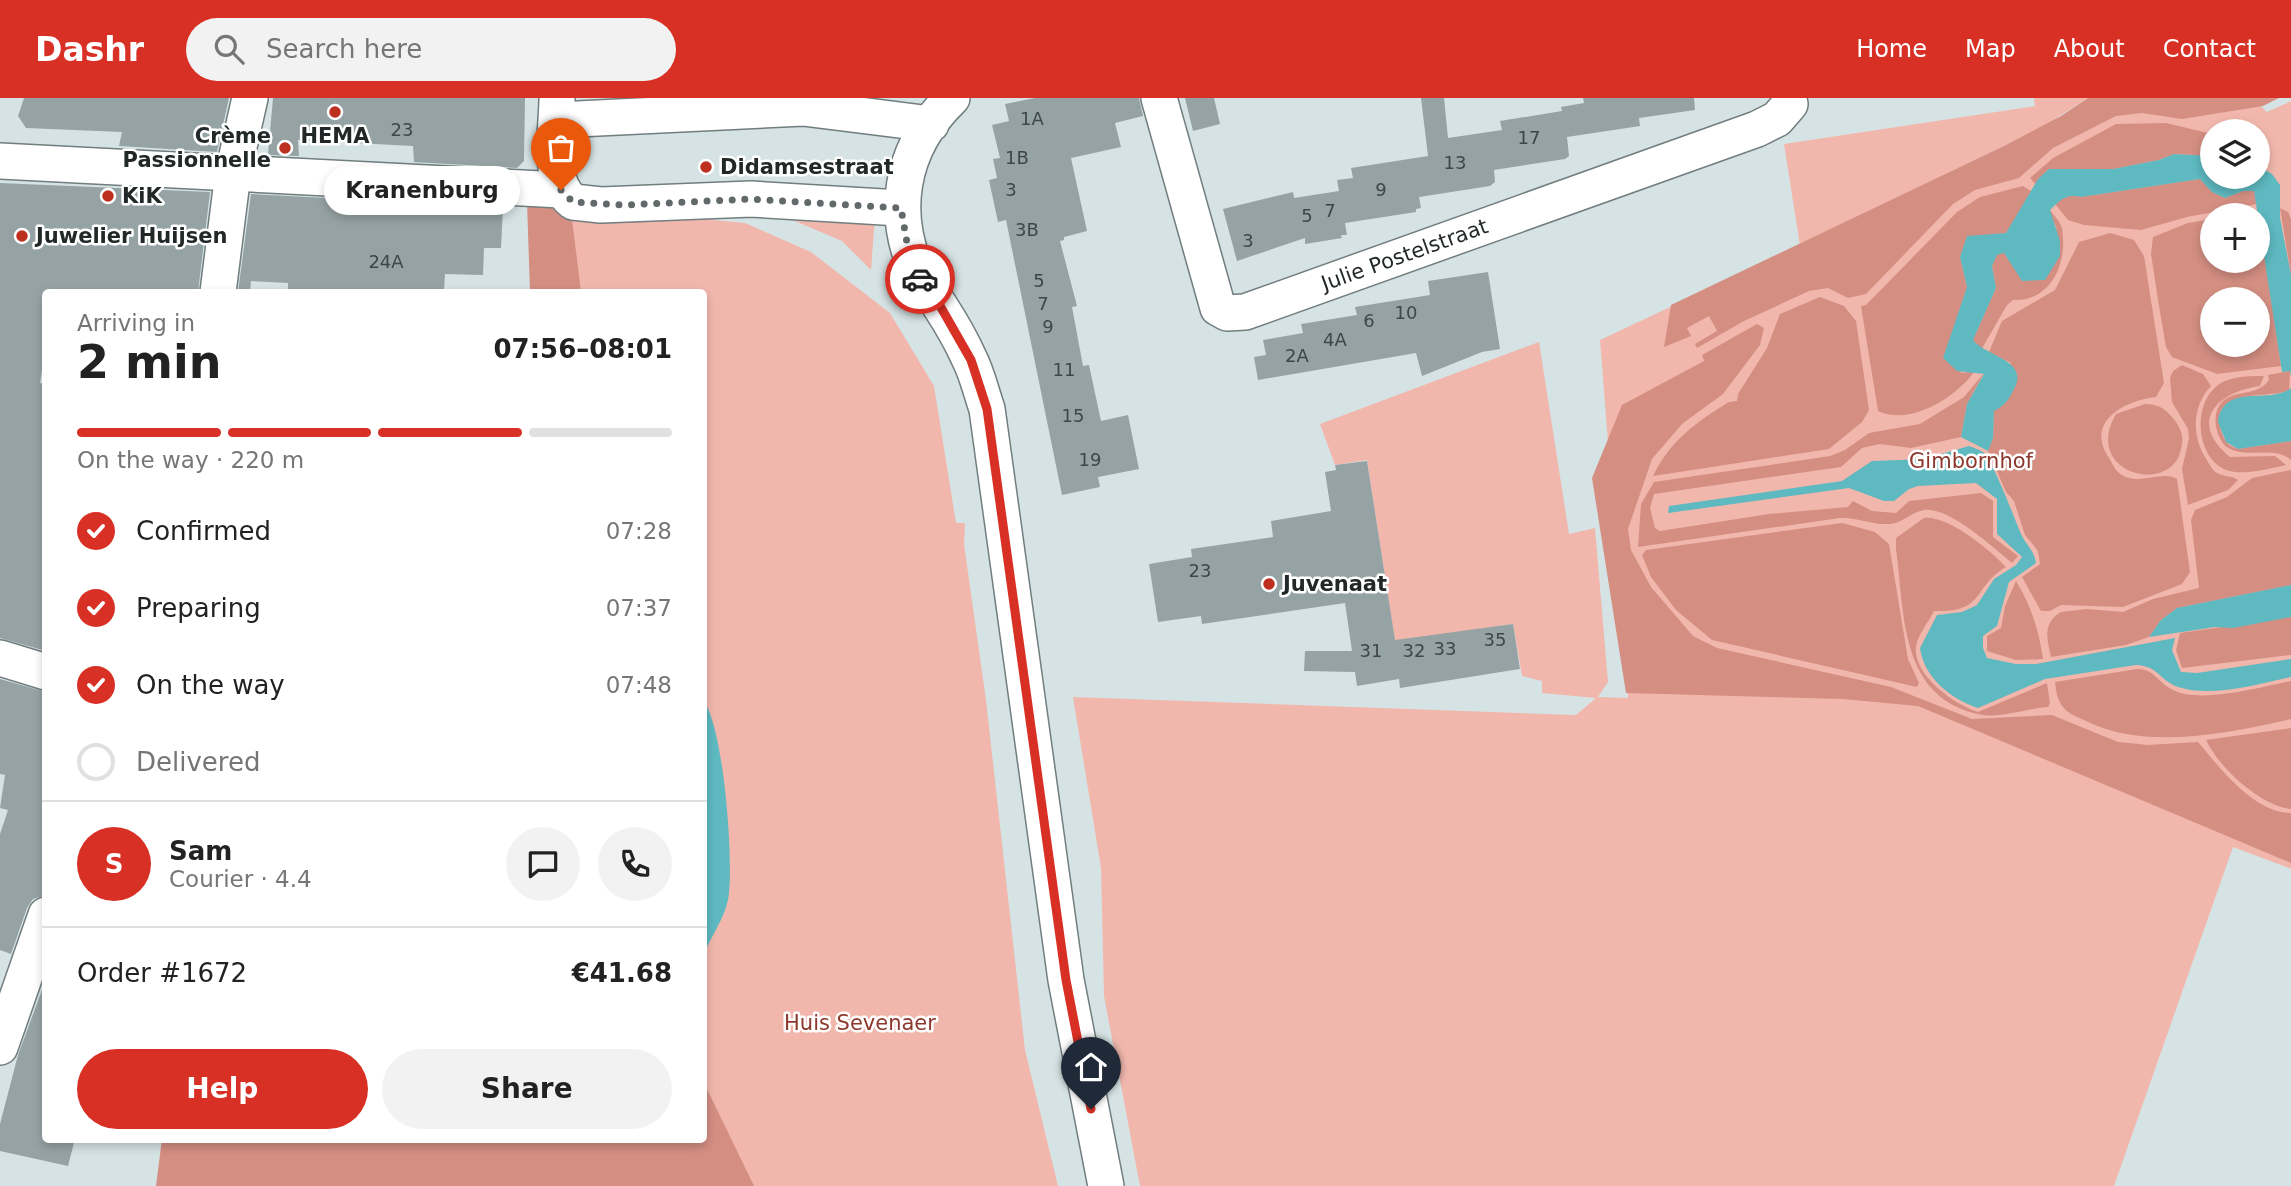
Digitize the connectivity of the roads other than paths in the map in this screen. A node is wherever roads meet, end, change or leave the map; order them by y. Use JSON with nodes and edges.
{"nodes":[{"id":1,"x":250,"y":98,"type":"edge"},
{"id":2,"x":1159,"y":98,"type":"edge"},
{"id":3,"x":1790,"y":104,"type":"dead end"},
{"id":4,"x":557,"y":109,"type":"edge"},
{"id":5,"x":942,"y":111,"type":"edge"},
{"id":6,"x":0,"y":161,"type":"edge"},
{"id":7,"x":233,"y":173,"type":"junction"},
{"id":8,"x":561,"y":190,"type":"junction"},
{"id":9,"x":901,"y":208,"type":"junction"},
{"id":10,"x":218,"y":289,"type":"edge"},
{"id":11,"x":0,"y":659,"type":"edge"},
{"id":12,"x":42,"y":671,"type":"edge"},
{"id":13,"x":42,"y":922,"type":"edge"},
{"id":14,"x":12,"y":977,"type":"edge"},
{"id":15,"x":0,"y":1047,"type":"edge"},
{"id":16,"x":1106,"y":1186,"type":"edge"}],
"edges":[{"from":1,"to":7,"type":"street"},
{"from":2,"to":3,"type":"street","name":"Julie Postelstraat"},
{"from":4,"to":5,"type":"street"},
{"from":4,"to":8,"type":"street"},
{"from":5,"to":9,"type":"street"},
{"from":6,"to":7,"type":"street"},
{"from":7,"to":8,"type":"street"},
{"from":7,"to":10,"type":"street"},
{"from":8,"to":9,"type":"street"},
{"from":9,"to":16,"type":"street"},
{"from":11,"to":12,"type":"street"},
{"from":13,"to":14,"type":"street"},
{"from":14,"to":15,"type":"street"}]}
